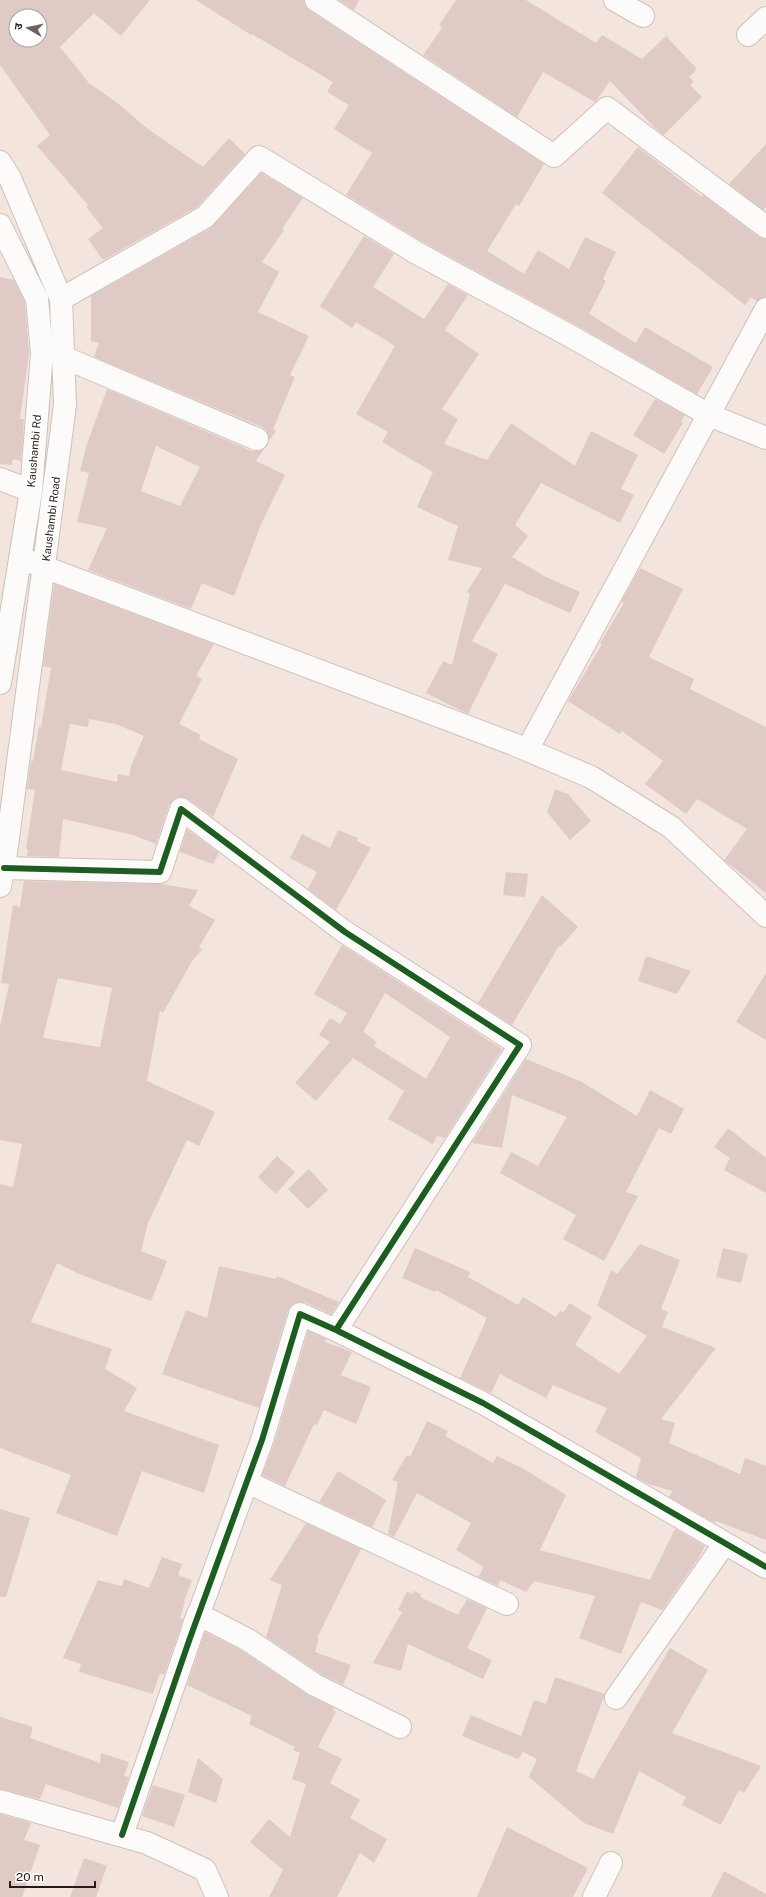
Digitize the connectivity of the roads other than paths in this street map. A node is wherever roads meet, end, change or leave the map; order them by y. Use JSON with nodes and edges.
{"nodes":[{"id":1,"x":316,"y":0,"type":"edge"},
{"id":2,"x":615,"y":0,"type":"edge"},
{"id":3,"x":643,"y":16,"type":"dead end"},
{"id":4,"x":766,"y":18,"type":"edge"},
{"id":5,"x":748,"y":35,"type":"dead end"},
{"id":6,"x":0,"y":162,"type":"edge"},
{"id":7,"x":0,"y":224,"type":"edge"},
{"id":8,"x":766,"y":227,"type":"edge"},
{"id":9,"x":61,"y":299,"type":"junction"},
{"id":10,"x":766,"y":308,"type":"edge"},
{"id":11,"x":63,"y":357,"type":"junction"},
{"id":12,"x":709,"y":415,"type":"junction"},
{"id":13,"x":766,"y":438,"type":"edge"},
{"id":14,"x":257,"y":439,"type":"dead end"},
{"id":15,"x":0,"y":479,"type":"edge"},
{"id":16,"x":30,"y":491,"type":"junction"},
{"id":17,"x":20,"y":558,"type":"junction"},
{"id":18,"x":45,"y":567,"type":"junction"},
{"id":19,"x":0,"y":683,"type":"edge"},
{"id":20,"x":527,"y":750,"type":"junction"},
{"id":21,"x":2,"y":877,"type":"edge"},
{"id":22,"x":766,"y":916,"type":"edge"},
{"id":23,"x":336,"y":1330,"type":"junction"},
{"id":24,"x":247,"y":1482,"type":"junction"},
{"id":25,"x":725,"y":1543,"type":"junction"},
{"id":26,"x":766,"y":1567,"type":"edge"},
{"id":27,"x":508,"y":1604,"type":"dead end"},
{"id":28,"x":190,"y":1638,"type":"junction"},
{"id":29,"x":616,"y":1698,"type":"dead end"},
{"id":30,"x":400,"y":1727,"type":"dead end"},
{"id":31,"x":0,"y":1801,"type":"edge"},
{"id":32,"x":122,"y":1835,"type":"junction"},
{"id":33,"x":611,"y":1863,"type":"dead end"},
{"id":34,"x":217,"y":1897,"type":"edge"},
{"id":35,"x":594,"y":1897,"type":"edge"}],
"edges":[{"from":1,"to":8,"type":"street"},
{"from":2,"to":3,"type":"street"},
{"from":4,"to":5,"type":"street"},
{"from":6,"to":9,"type":"street","name":"Kaushambi Road"},
{"from":7,"to":16,"type":"street","name":"Kaushambi Rd"},
{"from":9,"to":11,"type":"street","name":"Kaushambi Road"},
{"from":9,"to":12,"type":"street"},
{"from":10,"to":12,"type":"street"},
{"from":11,"to":14,"type":"street"},
{"from":11,"to":18,"type":"street","name":"Kaushambi Road"},
{"from":12,"to":13,"type":"street"},
{"from":12,"to":20,"type":"street"},
{"from":15,"to":16,"type":"street"},
{"from":16,"to":17,"type":"street","name":"Kaushambi Rd"},
{"from":17,"to":18,"type":"street"},
{"from":17,"to":19,"type":"street","name":"Kaushambi Rd"},
{"from":18,"to":20,"type":"street"},
{"from":18,"to":21,"type":"street","name":"Kaushambi Road"},
{"from":20,"to":22,"type":"street"},
{"from":21,"to":23,"type":"street"},
{"from":23,"to":24,"type":"street"},
{"from":23,"to":25,"type":"street"},
{"from":24,"to":27,"type":"street"},
{"from":24,"to":28,"type":"street"},
{"from":25,"to":26,"type":"street"},
{"from":25,"to":29,"type":"street"},
{"from":28,"to":30,"type":"street"},
{"from":28,"to":32,"type":"street"},
{"from":31,"to":32,"type":"street"},
{"from":32,"to":34,"type":"street"},
{"from":33,"to":35,"type":"street"}]}
